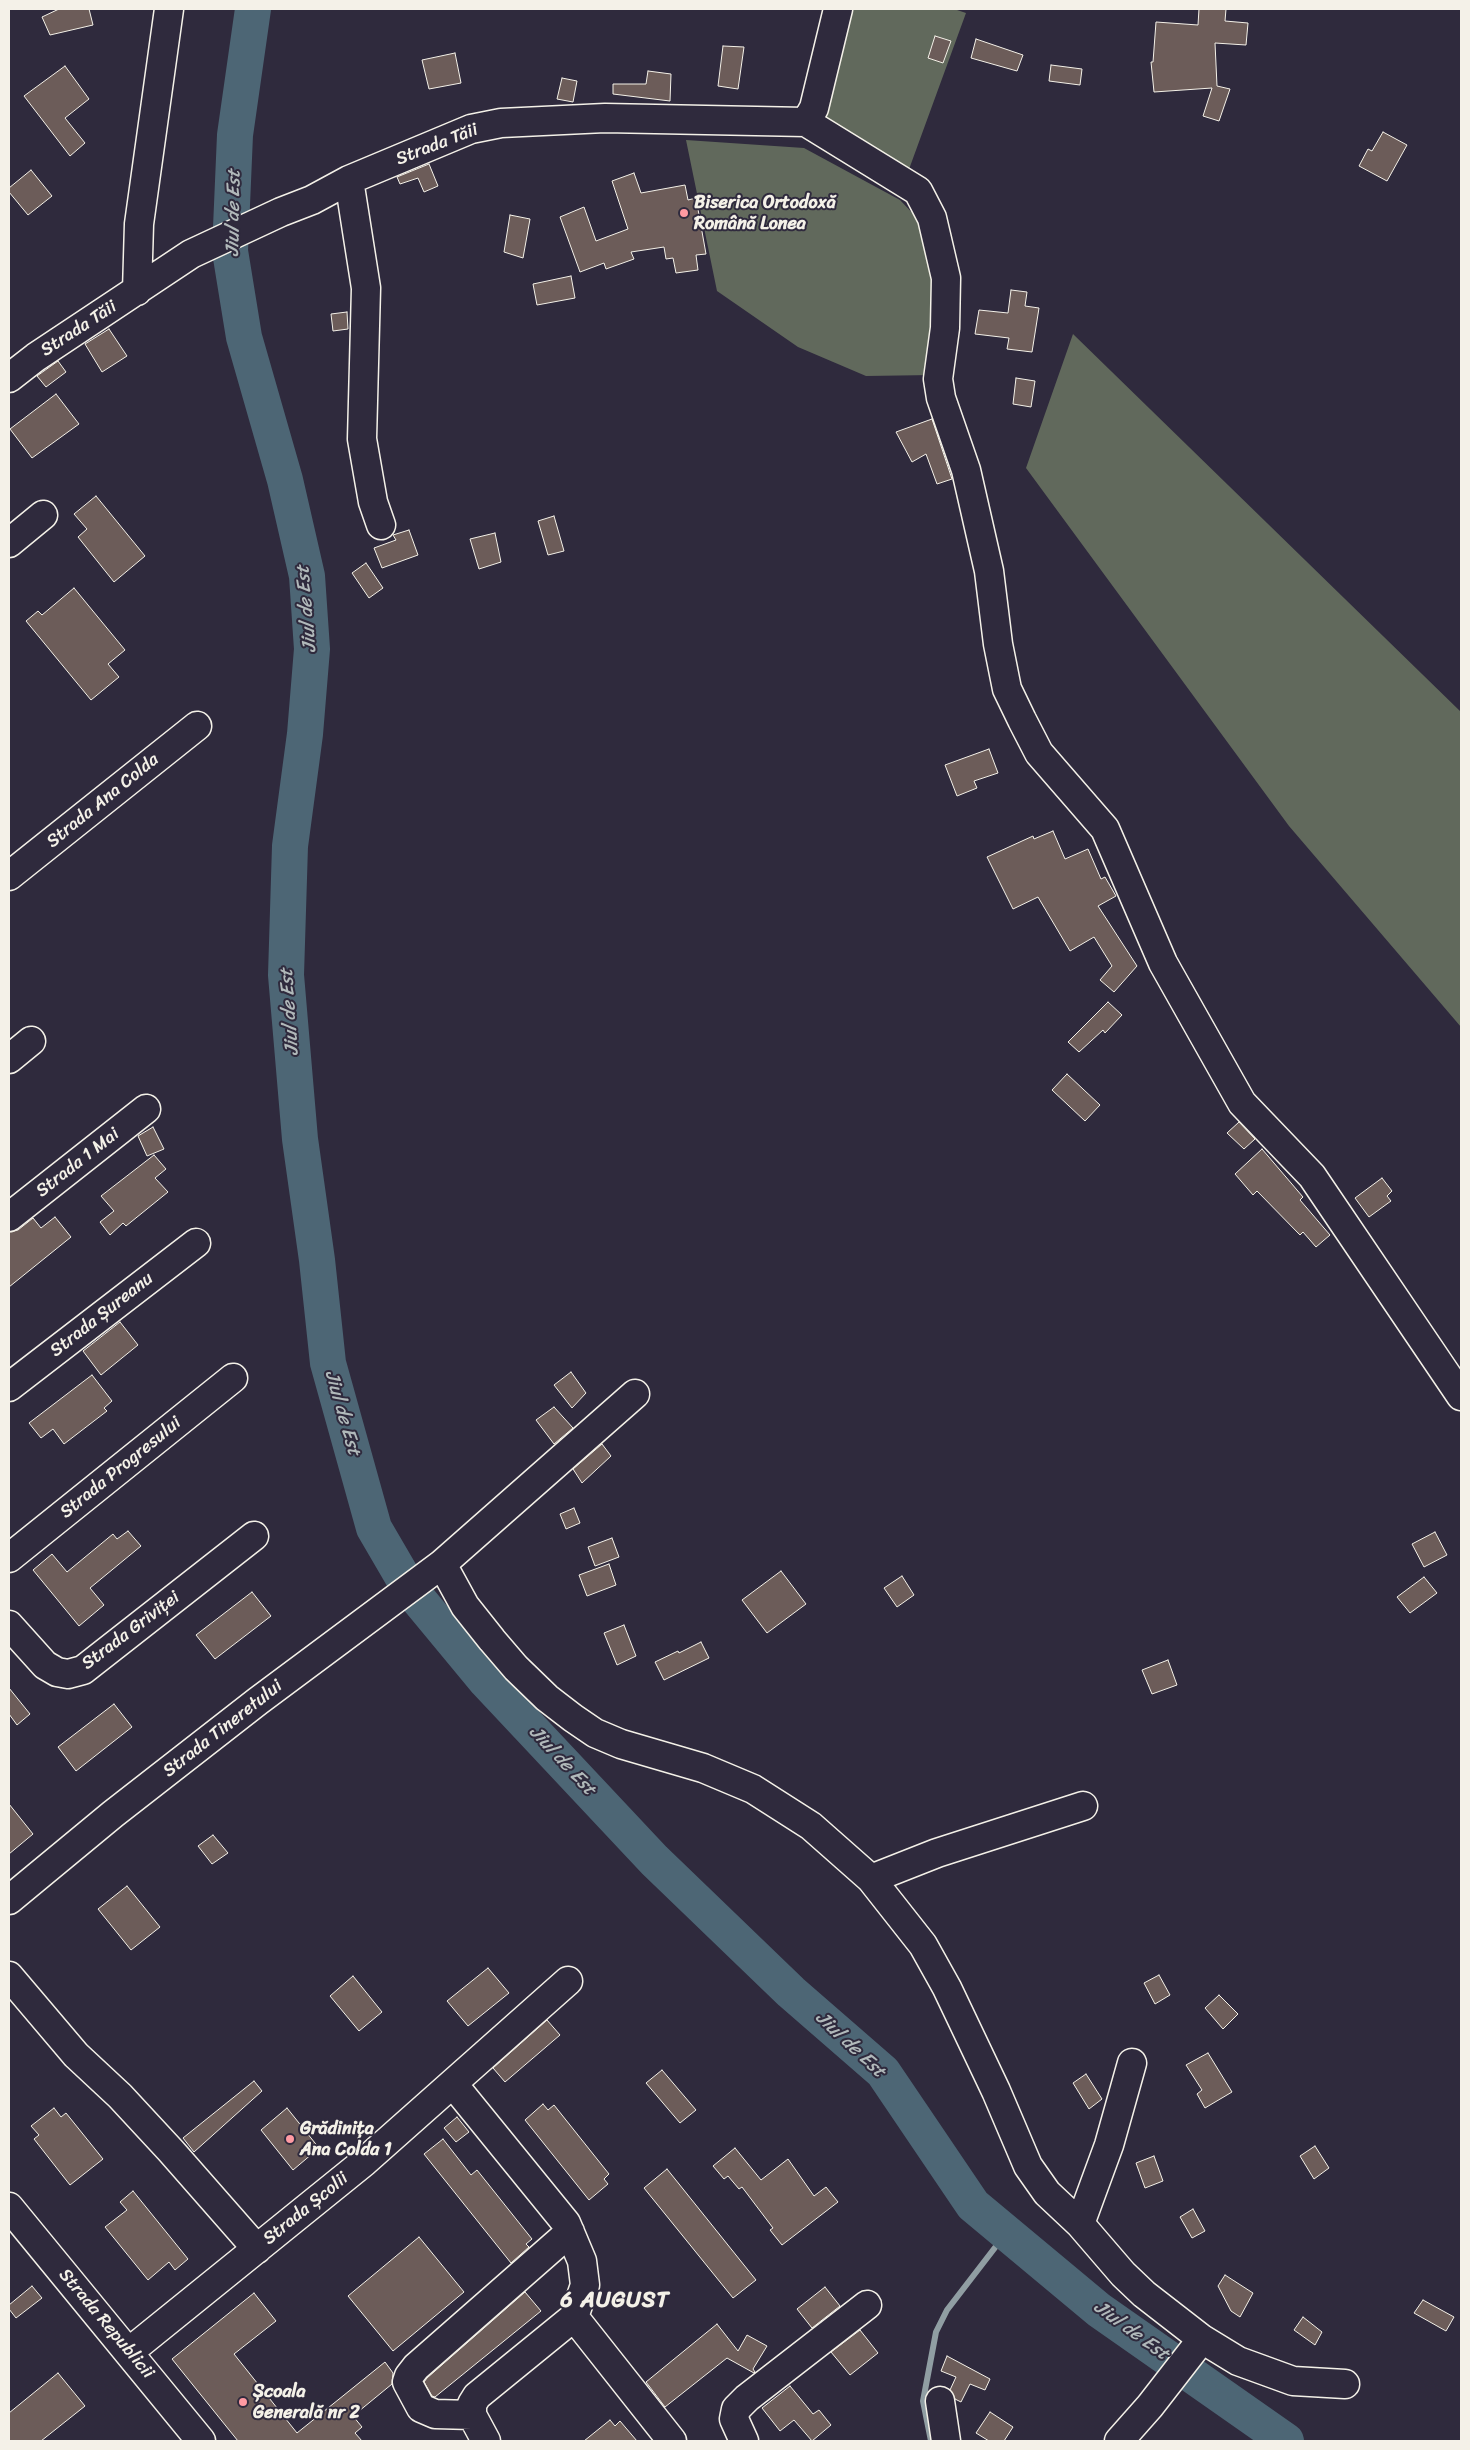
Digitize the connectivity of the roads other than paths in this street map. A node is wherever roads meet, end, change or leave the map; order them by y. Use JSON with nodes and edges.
{"nodes":[{"id":1,"x":169,"y":9,"type":"edge"},
{"id":2,"x":838,"y":9,"type":"edge"},
{"id":3,"x":806,"y":122,"type":"junction"},
{"id":4,"x":349,"y":180,"type":"junction"},
{"id":5,"x":137,"y":291,"type":"junction"},
{"id":6,"x":9,"y":378,"type":"edge"},
{"id":7,"x":43,"y":515,"type":"dead end"},
{"id":8,"x":381,"y":525,"type":"dead end"},
{"id":9,"x":9,"y":543,"type":"edge"},
{"id":10,"x":197,"y":726,"type":"dead end"},
{"id":11,"x":9,"y":876,"type":"edge"},
{"id":12,"x":30,"y":1041,"type":"dead end"},
{"id":13,"x":9,"y":1059,"type":"edge"},
{"id":14,"x":146,"y":1109,"type":"dead end"},
{"id":15,"x":9,"y":1217,"type":"edge"},
{"id":16,"x":196,"y":1243,"type":"dead end"},
{"id":17,"x":233,"y":1378,"type":"dead end"},
{"id":18,"x":9,"y":1388,"type":"edge"},
{"id":19,"x":1461,"y":1393,"type":"edge"},
{"id":20,"x":635,"y":1394,"type":"dead end"},
{"id":21,"x":254,"y":1536,"type":"dead end"},
{"id":22,"x":9,"y":1558,"type":"edge"},
{"id":23,"x":437,"y":1569,"type":"junction"},
{"id":24,"x":9,"y":1625,"type":"edge"},
{"id":25,"x":1084,"y":1806,"type":"dead end"},
{"id":26,"x":871,"y":1879,"type":"junction"},
{"id":27,"x":9,"y":1900,"type":"edge"},
{"id":28,"x":9,"y":1976,"type":"edge"},
{"id":29,"x":568,"y":1981,"type":"dead end"},
{"id":30,"x":1132,"y":2063,"type":"dead end"},
{"id":31,"x":453,"y":2084,"type":"junction"},
{"id":32,"x":9,"y":2207,"type":"edge"},
{"id":33,"x":1080,"y":2224,"type":"junction"},
{"id":34,"x":570,"y":2232,"type":"junction"},
{"id":35,"x":257,"y":2249,"type":"junction"},
{"id":36,"x":867,"y":2305,"type":"dead end"},
{"id":37,"x":574,"y":2317,"type":"junction"},
{"id":38,"x":1202,"y":2339,"type":"junction"},
{"id":39,"x":129,"y":2352,"type":"junction"},
{"id":40,"x":1345,"y":2384,"type":"dead end"},
{"id":41,"x":940,"y":2401,"type":"dead end"},
{"id":42,"x":472,"y":2415,"type":"junction"},
{"id":43,"x":201,"y":2441,"type":"edge"},
{"id":44,"x":486,"y":2441,"type":"edge"},
{"id":45,"x":672,"y":2441,"type":"edge"},
{"id":46,"x":744,"y":2441,"type":"edge"},
{"id":47,"x":946,"y":2441,"type":"edge"},
{"id":48,"x":1119,"y":2441,"type":"edge"}],
"edges":[{"from":1,"to":5,"type":"street"},
{"from":2,"to":3,"type":"street"},
{"from":3,"to":4,"type":"street","name":"Strada Tăii"},
{"from":3,"to":19,"type":"street"},
{"from":4,"to":5,"type":"street","name":"Strada Tăii"},
{"from":4,"to":8,"type":"street"},
{"from":5,"to":6,"type":"street","name":"Strada Tăii"},
{"from":7,"to":9,"type":"street"},
{"from":10,"to":11,"type":"street","name":"Strada Ana Colda"},
{"from":12,"to":13,"type":"street"},
{"from":14,"to":15,"type":"street","name":"Strada 1 Mai"},
{"from":16,"to":18,"type":"street","name":"Strada Șureanu"},
{"from":17,"to":22,"type":"street","name":"Strada Progresului"},
{"from":20,"to":23,"type":"street","name":"Strada Tineretului"},
{"from":21,"to":24,"type":"street","name":"Strada Griviței"},
{"from":23,"to":26,"type":"street"},
{"from":23,"to":27,"type":"street","name":"Strada Tineretului"},
{"from":25,"to":26,"type":"street"},
{"from":26,"to":33,"type":"street"},
{"from":28,"to":35,"type":"street"},
{"from":29,"to":31,"type":"street","name":"Strada Școlii"},
{"from":30,"to":33,"type":"street"},
{"from":31,"to":34,"type":"street"},
{"from":31,"to":35,"type":"street","name":"Strada Școlii"},
{"from":32,"to":39,"type":"street","name":"Strada Republicii"},
{"from":33,"to":38,"type":"street"},
{"from":34,"to":37,"type":"street"},
{"from":34,"to":42,"type":"street"},
{"from":35,"to":39,"type":"street","name":"Strada Școlii"},
{"from":36,"to":46,"type":"street"},
{"from":37,"to":42,"type":"street"},
{"from":37,"to":45,"type":"street"},
{"from":38,"to":40,"type":"street"},
{"from":38,"to":48,"type":"street"},
{"from":39,"to":43,"type":"street","name":"Strada Republicii"},
{"from":41,"to":47,"type":"street"},
{"from":42,"to":44,"type":"street"}]}
